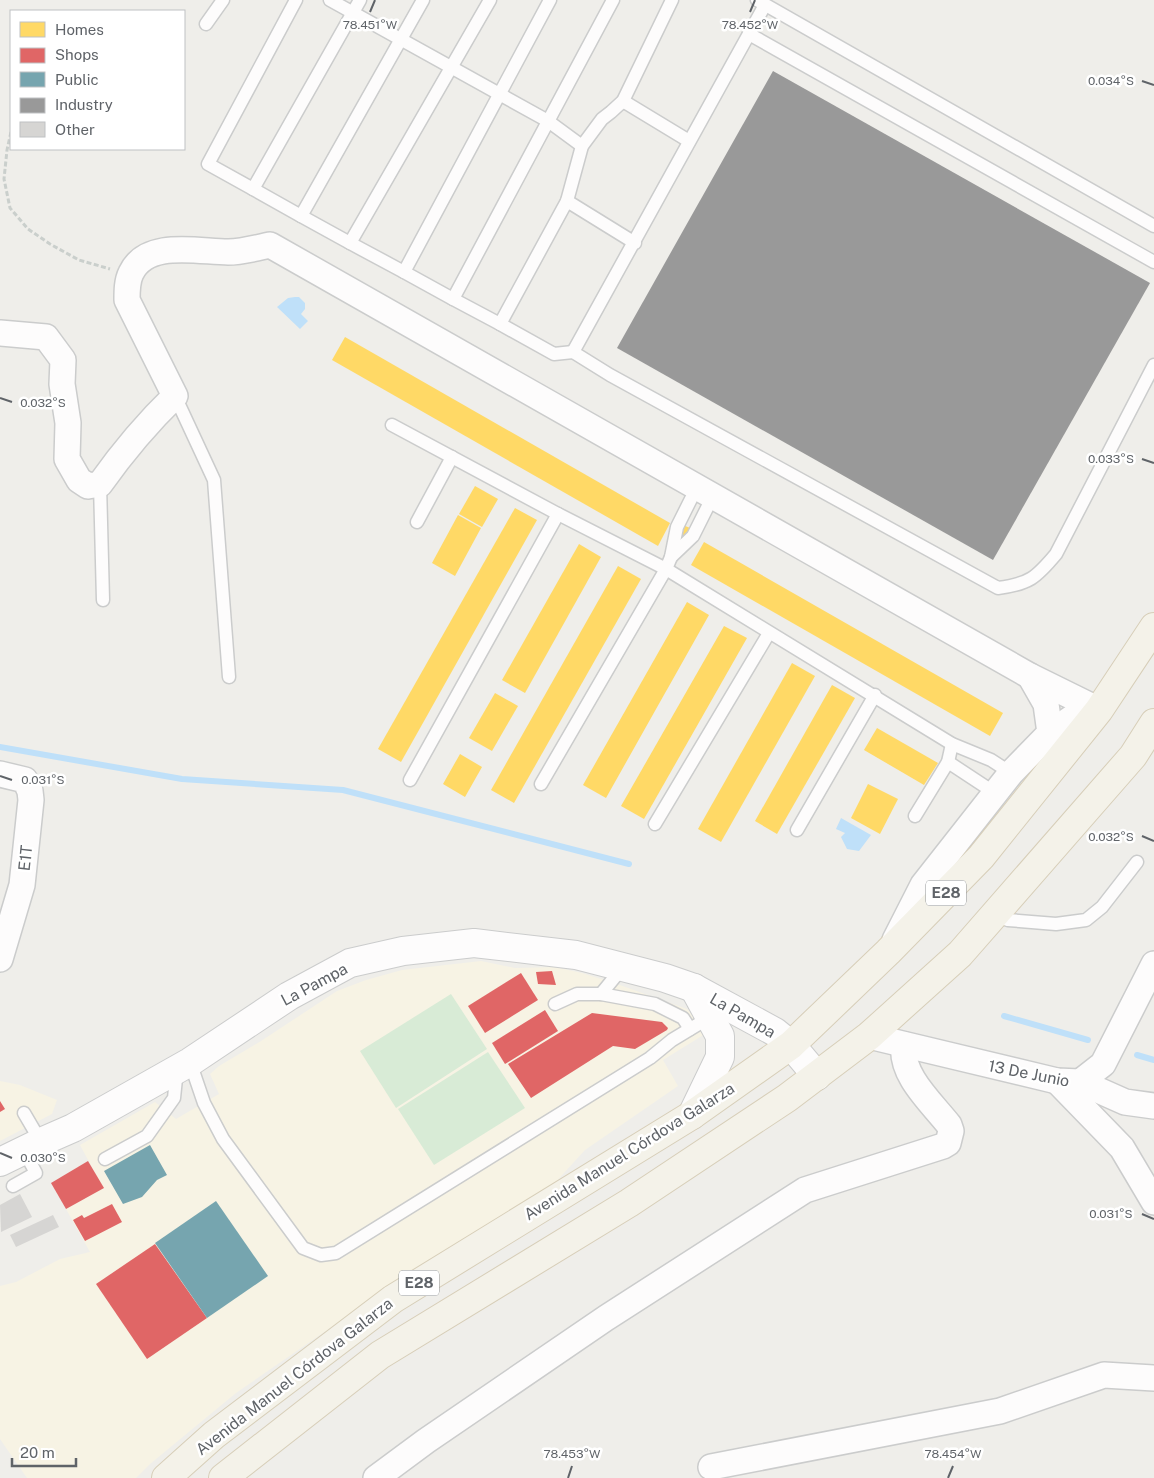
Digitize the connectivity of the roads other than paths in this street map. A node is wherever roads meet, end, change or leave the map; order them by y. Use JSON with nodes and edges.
{"nodes":[{"id":1,"x":223,"y":0,"type":"edge"},
{"id":2,"x":296,"y":0,"type":"edge"},
{"id":3,"x":330,"y":0,"type":"edge"},
{"id":4,"x":360,"y":0,"type":"edge"},
{"id":5,"x":423,"y":0,"type":"edge"},
{"id":6,"x":490,"y":0,"type":"edge"},
{"id":7,"x":550,"y":0,"type":"edge"},
{"id":8,"x":613,"y":0,"type":"edge"},
{"id":9,"x":672,"y":0,"type":"edge"},
{"id":10,"x":761,"y":3,"type":"edge"},
{"id":11,"x":352,"y":13,"type":"junction"},
{"id":12,"x":206,"y":24,"type":"dead end"},
{"id":13,"x":749,"y":34,"type":"junction"},
{"id":14,"x":401,"y":38,"type":"junction"},
{"id":15,"x":451,"y":67,"type":"junction"},
{"id":16,"x":500,"y":93,"type":"junction"},
{"id":17,"x":623,"y":101,"type":"junction"},
{"id":18,"x":548,"y":121,"type":"junction"},
{"id":19,"x":689,"y":141,"type":"junction"},
{"id":20,"x":582,"y":146,"type":"junction"},
{"id":21,"x":253,"y":189,"type":"junction"},
{"id":22,"x":567,"y":201,"type":"junction"},
{"id":23,"x":301,"y":216,"type":"junction"},
{"id":24,"x":1154,"y":226,"type":"edge"},
{"id":25,"x":635,"y":243,"type":"junction"},
{"id":26,"x":350,"y":244,"type":"junction"},
{"id":27,"x":1154,"y":262,"type":"edge"},
{"id":28,"x":404,"y":272,"type":"junction"},
{"id":29,"x":453,"y":299,"type":"junction"},
{"id":30,"x":500,"y":324,"type":"junction"},
{"id":31,"x":0,"y":333,"type":"edge"},
{"id":32,"x":573,"y":352,"type":"junction"},
{"id":33,"x":1154,"y":365,"type":"edge"},
{"id":34,"x":175,"y":396,"type":"junction"},
{"id":35,"x":392,"y":425,"type":"dead end"},
{"id":36,"x":452,"y":456,"type":"junction"},
{"id":37,"x":100,"y":484,"type":"junction"},
{"id":38,"x":705,"y":491,"type":"junction"},
{"id":39,"x":558,"y":514,"type":"junction"},
{"id":40,"x":417,"y":522,"type":"dead end"},
{"id":41,"x":671,"y":557,"type":"junction"},
{"id":42,"x":666,"y":569,"type":"junction"},
{"id":43,"x":103,"y":600,"type":"dead end"},
{"id":44,"x":1154,"y":627,"type":"edge"},
{"id":45,"x":769,"y":633,"type":"junction"},
{"id":46,"x":1030,"y":676,"type":"junction"},
{"id":47,"x":229,"y":677,"type":"dead end"},
{"id":48,"x":875,"y":696,"type":"junction"},
{"id":49,"x":1094,"y":708,"type":"junction"},
{"id":50,"x":1154,"y":723,"type":"edge"},
{"id":51,"x":1050,"y":733,"type":"junction"},
{"id":52,"x":952,"y":744,"type":"junction"},
{"id":53,"x":948,"y":762,"type":"junction"},
{"id":54,"x":1011,"y":773,"type":"junction"},
{"id":55,"x":0,"y":774,"type":"edge"},
{"id":56,"x":410,"y":780,"type":"dead end"},
{"id":57,"x":542,"y":784,"type":"dead end"},
{"id":58,"x":995,"y":793,"type":"junction"},
{"id":59,"x":915,"y":816,"type":"dead end"},
{"id":60,"x":655,"y":824,"type":"dead end"},
{"id":61,"x":797,"y":830,"type":"dead end"},
{"id":62,"x":1137,"y":862,"type":"dead end"},
{"id":63,"x":994,"y":915,"type":"junction"},
{"id":64,"x":888,"y":952,"type":"junction"},
{"id":65,"x":0,"y":959,"type":"edge"},
{"id":66,"x":1154,"y":964,"type":"edge"},
{"id":67,"x":623,"y":967,"type":"junction"},
{"id":68,"x":694,"y":988,"type":"junction"},
{"id":69,"x":601,"y":994,"type":"junction"},
{"id":70,"x":554,"y":1004,"type":"dead end"},
{"id":71,"x":700,"y":1023,"type":"junction"},
{"id":72,"x":869,"y":1036,"type":"junction"},
{"id":73,"x":791,"y":1045,"type":"junction"},
{"id":74,"x":904,"y":1045,"type":"junction"},
{"id":75,"x":184,"y":1065,"type":"junction"},
{"id":76,"x":817,"y":1076,"type":"junction"},
{"id":77,"x":1068,"y":1082,"type":"junction"},
{"id":78,"x":1154,"y":1106,"type":"edge"},
{"id":79,"x":24,"y":1113,"type":"dead end"},
{"id":80,"x":692,"y":1115,"type":"junction"},
{"id":81,"x":32,"y":1146,"type":"junction"},
{"id":82,"x":105,"y":1159,"type":"dead end"},
{"id":83,"x":0,"y":1162,"type":"edge"},
{"id":84,"x":13,"y":1186,"type":"dead end"},
{"id":85,"x":556,"y":1198,"type":"junction"},
{"id":86,"x":1154,"y":1202,"type":"edge"},
{"id":87,"x":580,"y":1233,"type":"junction"},
{"id":88,"x":1154,"y":1378,"type":"edge"},
{"id":89,"x":711,"y":1467,"type":"dead end"},
{"id":90,"x":166,"y":1478,"type":"edge"},
{"id":91,"x":223,"y":1478,"type":"edge"},
{"id":92,"x":376,"y":1478,"type":"edge"}],
"edges":[{"from":1,"to":12,"type":"lane"},
{"from":2,"to":21,"type":"lane"},
{"from":3,"to":11,"type":"lane"},
{"from":4,"to":11,"type":"lane"},
{"from":5,"to":14,"type":"lane"},
{"from":6,"to":15,"type":"lane"},
{"from":7,"to":16,"type":"lane"},
{"from":8,"to":18,"type":"lane"},
{"from":9,"to":17,"type":"lane"},
{"from":10,"to":13,"type":"lane"},
{"from":10,"to":24,"type":"lane"},
{"from":11,"to":14,"type":"lane"},
{"from":11,"to":21,"type":"lane"},
{"from":13,"to":19,"type":"lane"},
{"from":13,"to":27,"type":"lane"},
{"from":14,"to":15,"type":"lane"},
{"from":14,"to":23,"type":"lane"},
{"from":15,"to":16,"type":"lane"},
{"from":15,"to":26,"type":"lane"},
{"from":16,"to":18,"type":"lane"},
{"from":16,"to":28,"type":"lane"},
{"from":17,"to":19,"type":"lane"},
{"from":17,"to":20,"type":"lane"},
{"from":18,"to":20,"type":"lane"},
{"from":18,"to":29,"type":"lane"},
{"from":19,"to":25,"type":"lane"},
{"from":20,"to":22,"type":"lane"},
{"from":21,"to":23,"type":"lane"},
{"from":22,"to":25,"type":"lane"},
{"from":22,"to":30,"type":"lane"},
{"from":23,"to":26,"type":"lane"},
{"from":25,"to":32,"type":"lane"},
{"from":26,"to":28,"type":"lane"},
{"from":28,"to":29,"type":"lane"},
{"from":29,"to":30,"type":"lane"},
{"from":30,"to":32,"type":"lane"},
{"from":31,"to":37,"type":"street"},
{"from":32,"to":33,"type":"lane"},
{"from":34,"to":37,"type":"street"},
{"from":34,"to":38,"type":"street"},
{"from":34,"to":47,"type":"lane"},
{"from":35,"to":36,"type":"lane"},
{"from":36,"to":39,"type":"lane"},
{"from":36,"to":40,"type":"lane"},
{"from":37,"to":43,"type":"lane"},
{"from":38,"to":41,"type":"lane"},
{"from":38,"to":41,"type":"lane"},
{"from":38,"to":46,"type":"street"},
{"from":39,"to":42,"type":"lane"},
{"from":39,"to":56,"type":"lane"},
{"from":41,"to":42,"type":"lane"},
{"from":42,"to":45,"type":"lane"},
{"from":42,"to":57,"type":"lane"},
{"from":44,"to":49,"type":"main road","name":"Avenida Manuel Córdova Galarza","number":"E28"},
{"from":45,"to":48,"type":"lane"},
{"from":45,"to":60,"type":"lane"},
{"from":46,"to":49,"type":"street"},
{"from":46,"to":51,"type":"street"},
{"from":48,"to":52,"type":"lane"},
{"from":48,"to":61,"type":"lane"},
{"from":49,"to":51,"type":"street"},
{"from":49,"to":64,"type":"main road","name":"Avenida Manuel Córdova Galarza","number":"E28"},
{"from":50,"to":63,"type":"main road","number":"E28"},
{"from":51,"to":54,"type":"street"},
{"from":52,"to":53,"type":"lane"},
{"from":52,"to":54,"type":"lane"},
{"from":53,"to":58,"type":"lane"},
{"from":53,"to":59,"type":"lane"},
{"from":54,"to":58,"type":"street"},
{"from":55,"to":65,"type":"street","name":"E1T"},
{"from":58,"to":64,"type":"street"},
{"from":62,"to":63,"type":"lane"},
{"from":63,"to":72,"type":"main road","number":"E28"},
{"from":64,"to":73,"type":"main road","name":"Avenida Manuel Córdova Galarza","number":"E28"},
{"from":66,"to":77,"type":"street","name":"13 De Junio"},
{"from":67,"to":68,"type":"street","name":"La Pampa"},
{"from":67,"to":69,"type":"lane"},
{"from":67,"to":75,"type":"street","name":"La Pampa"},
{"from":68,"to":71,"type":"street","name":"La Pampa"},
{"from":68,"to":73,"type":"street","name":"La Pampa"},
{"from":69,"to":70,"type":"lane"},
{"from":69,"to":71,"type":"lane"},
{"from":71,"to":75,"type":"lane"},
{"from":71,"to":80,"type":"street","name":"La Pampa"},
{"from":72,"to":74,"type":"street","name":"13 De Junio"},
{"from":72,"to":76,"type":"main road","number":"E28"},
{"from":73,"to":76,"type":"street","name":"La Pampa"},
{"from":73,"to":80,"type":"main road","name":"Avenida Manuel Córdova Galarza","number":"E28"},
{"from":74,"to":77,"type":"street","name":"13 De Junio"},
{"from":74,"to":92,"type":"street"},
{"from":75,"to":81,"type":"street","name":"La Pampa"},
{"from":75,"to":82,"type":"lane"},
{"from":76,"to":87,"type":"main road","number":"E28"},
{"from":77,"to":78,"type":"street"},
{"from":77,"to":86,"type":"street"},
{"from":79,"to":81,"type":"lane"},
{"from":80,"to":85,"type":"main road","name":"Avenida Manuel Córdova Galarza","number":"E28"},
{"from":81,"to":83,"type":"street","name":"La Pampa"},
{"from":81,"to":84,"type":"lane"},
{"from":85,"to":87,"type":"main road"},
{"from":85,"to":90,"type":"main road","name":"Avenida Manuel Córdova Galarza","number":"E28"},
{"from":87,"to":91,"type":"main road","number":"E28"},
{"from":88,"to":89,"type":"street"}]}
